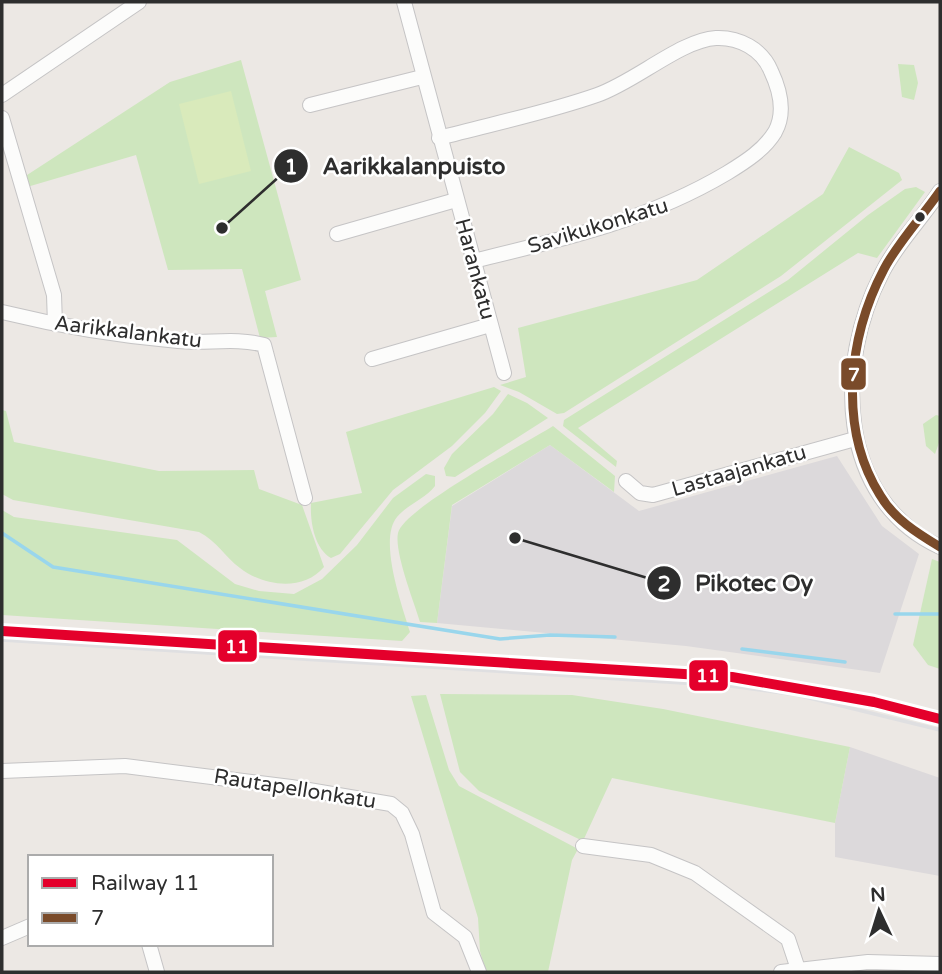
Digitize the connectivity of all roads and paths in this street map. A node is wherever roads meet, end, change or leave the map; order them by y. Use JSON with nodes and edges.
{"nodes":[{"id":1,"x":139,"y":2,"type":"edge"},
{"id":2,"x":404,"y":2,"type":"edge"},
{"id":3,"x":422,"y":77,"type":"junction"},
{"id":4,"x":2,"y":95,"type":"edge"},
{"id":5,"x":310,"y":105,"type":"dead end"},
{"id":6,"x":2,"y":118,"type":"edge"},
{"id":7,"x":439,"y":138,"type":"junction"},
{"id":8,"x":940,"y":191,"type":"edge"},
{"id":9,"x":456,"y":200,"type":"junction"},
{"id":10,"x":337,"y":234,"type":"dead end"},
{"id":11,"x":473,"y":261,"type":"junction"},
{"id":12,"x":2,"y":312,"type":"edge"},
{"id":13,"x":55,"y":324,"type":"junction"},
{"id":14,"x":490,"y":325,"type":"junction"},
{"id":15,"x":372,"y":359,"type":"dead end"},
{"id":16,"x":504,"y":373,"type":"dead end"},
{"id":17,"x":855,"y":439,"type":"junction"},
{"id":18,"x":626,"y":481,"type":"dead end"},
{"id":19,"x":305,"y":498,"type":"dead end"},
{"id":20,"x":940,"y":547,"type":"edge"},
{"id":21,"x":2,"y":771,"type":"edge"},
{"id":22,"x":583,"y":846,"type":"dead end"},
{"id":23,"x":28,"y":927,"type":"edge"},
{"id":24,"x":2,"y":938,"type":"edge"},
{"id":25,"x":150,"y":946,"type":"edge"},
{"id":26,"x":940,"y":964,"type":"edge"},
{"id":27,"x":798,"y":970,"type":"junction"},
{"id":28,"x":157,"y":972,"type":"edge"},
{"id":29,"x":479,"y":972,"type":"edge"},
{"id":30,"x":781,"y":972,"type":"edge"}],
"edges":[{"from":1,"to":4,"type":"street"},
{"from":2,"to":3,"type":"street","name":"Harankatu"},
{"from":3,"to":5,"type":"street"},
{"from":3,"to":7,"type":"street","name":"Harankatu"},
{"from":6,"to":13,"type":"street"},
{"from":7,"to":9,"type":"street","name":"Harankatu"},
{"from":7,"to":11,"type":"street","name":"Savikukonkatu"},
{"from":8,"to":17,"type":"street"},
{"from":9,"to":10,"type":"street"},
{"from":9,"to":11,"type":"street","name":"Harankatu"},
{"from":11,"to":14,"type":"street","name":"Harankatu"},
{"from":12,"to":13,"type":"street","name":"Aarikkalankatu"},
{"from":13,"to":19,"type":"street","name":"Aarikkalankatu"},
{"from":14,"to":15,"type":"street"},
{"from":14,"to":16,"type":"street","name":"Harankatu"},
{"from":17,"to":18,"type":"street","name":"Lastaajankatu"},
{"from":17,"to":20,"type":"street"},
{"from":21,"to":29,"type":"street","name":"Rautapellonkatu"},
{"from":22,"to":27,"type":"street"},
{"from":23,"to":24,"type":"street"},
{"from":25,"to":28,"type":"street"},
{"from":26,"to":27,"type":"street"},
{"from":27,"to":30,"type":"street"}]}
